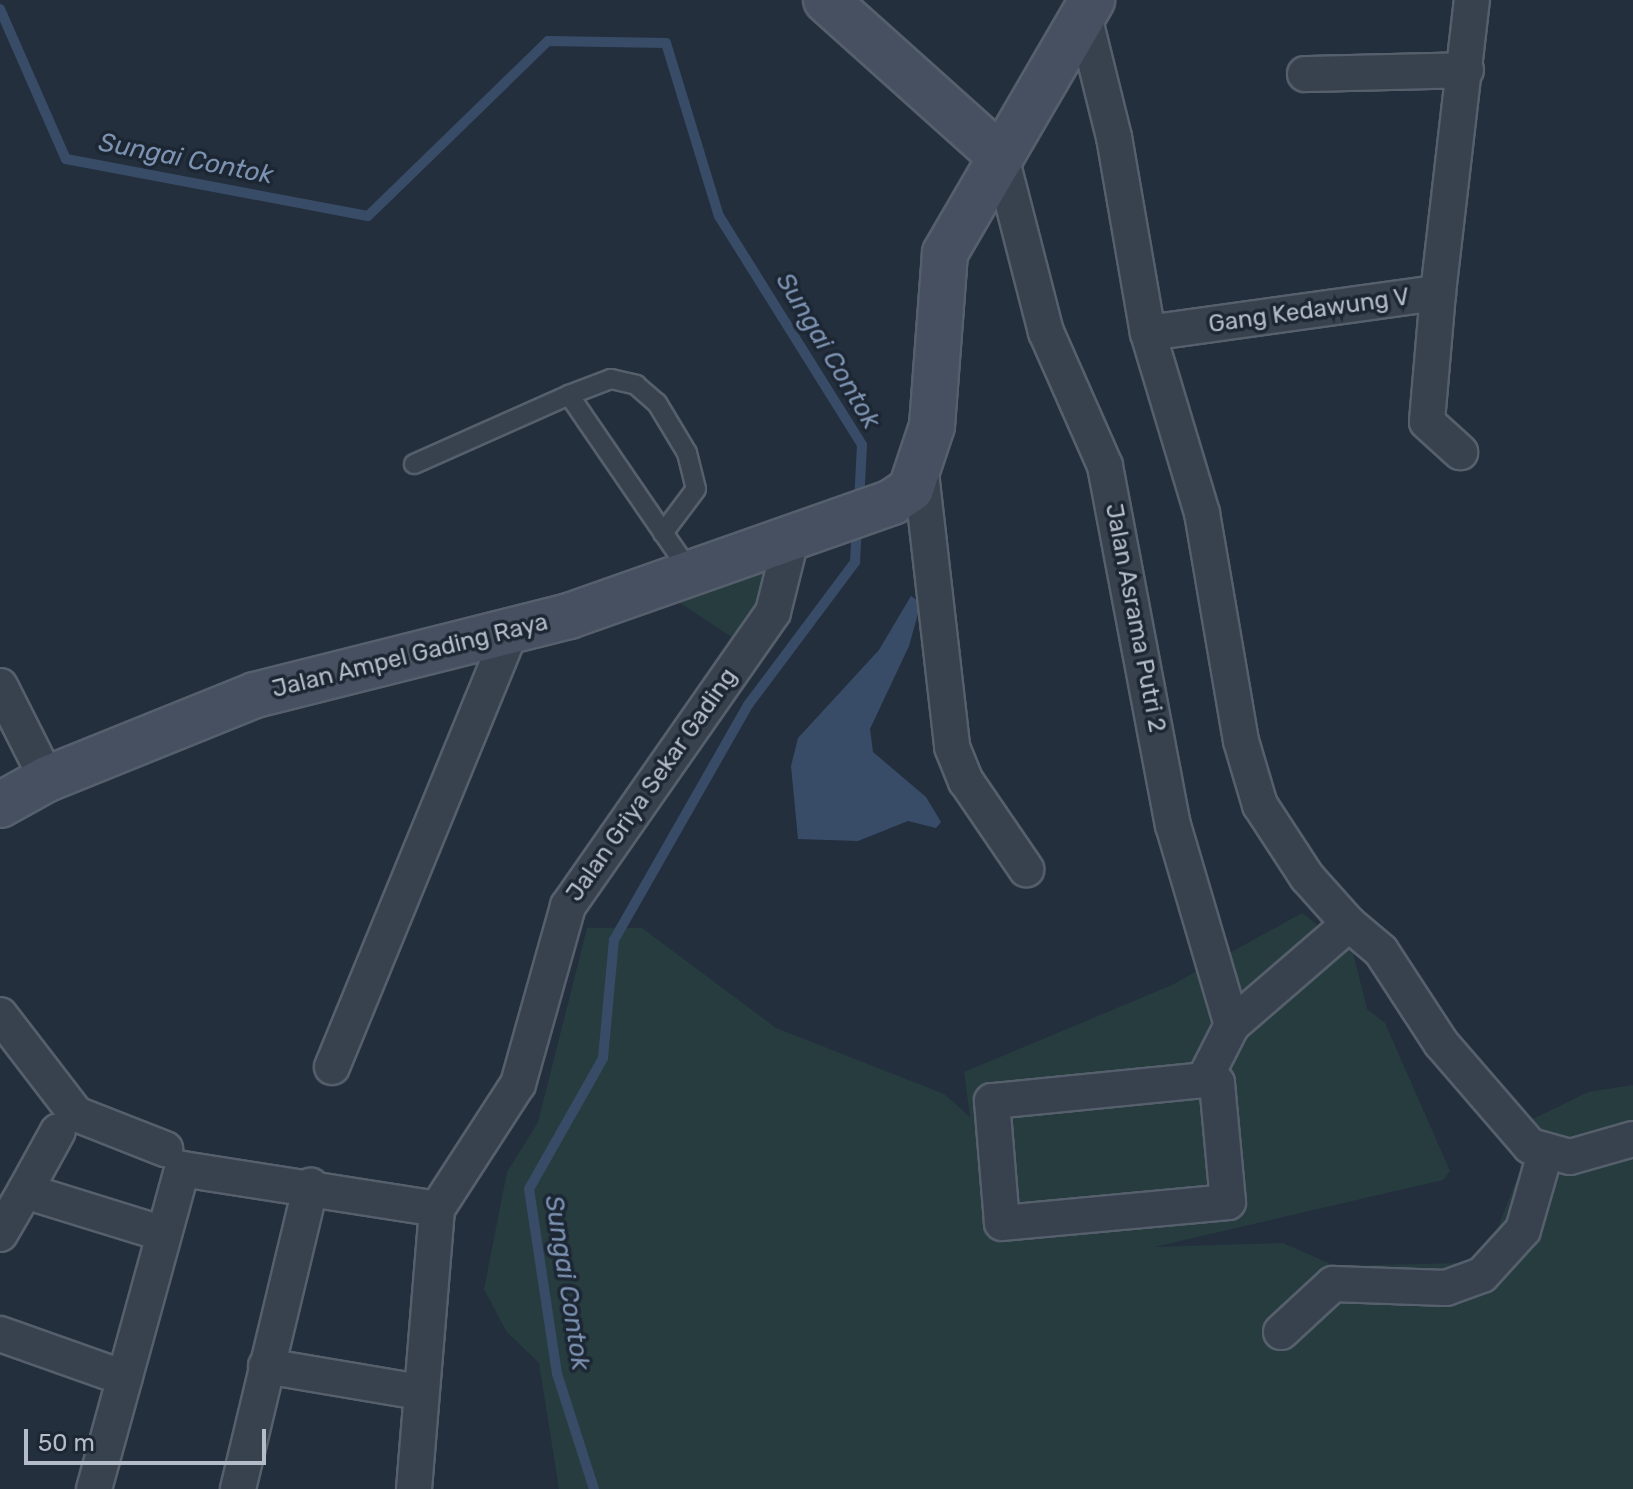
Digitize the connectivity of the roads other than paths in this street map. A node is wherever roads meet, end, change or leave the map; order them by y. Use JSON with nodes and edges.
{"nodes":[{"id":1,"x":826,"y":0,"type":"edge"},
{"id":2,"x":1472,"y":0,"type":"edge"},
{"id":3,"x":1089,"y":4,"type":"edge"},
{"id":4,"x":1466,"y":70,"type":"junction"},
{"id":5,"x":1305,"y":74,"type":"dead end"},
{"id":6,"x":1001,"y":157,"type":"junction"},
{"id":7,"x":1438,"y":293,"type":"junction"},
{"id":8,"x":1148,"y":333,"type":"junction"},
{"id":9,"x":569,"y":395,"type":"junction"},
{"id":10,"x":1460,"y":452,"type":"dead end"},
{"id":11,"x":414,"y":464,"type":"dead end"},
{"id":12,"x":907,"y":487,"type":"junction"},
{"id":13,"x":809,"y":530,"type":"junction"},
{"id":14,"x":663,"y":533,"type":"junction"},
{"id":15,"x":690,"y":572,"type":"junction"},
{"id":16,"x":510,"y":633,"type":"junction"},
{"id":17,"x":0,"y":686,"type":"edge"},
{"id":18,"x":47,"y":779,"type":"junction"},
{"id":19,"x":0,"y":805,"type":"edge"},
{"id":20,"x":1026,"y":869,"type":"dead end"},
{"id":21,"x":1349,"y":924,"type":"junction"},
{"id":22,"x":0,"y":1015,"type":"edge"},
{"id":23,"x":1232,"y":1025,"type":"junction"},
{"id":24,"x":332,"y":1067,"type":"dead end"},
{"id":25,"x":1204,"y":1080,"type":"junction"},
{"id":26,"x":58,"y":1131,"type":"dead end"},
{"id":27,"x":1633,"y":1139,"type":"edge"},
{"id":28,"x":165,"y":1149,"type":"dead end"},
{"id":29,"x":1545,"y":1154,"type":"junction"},
{"id":30,"x":311,"y":1186,"type":"junction"},
{"id":31,"x":25,"y":1191,"type":"junction"},
{"id":32,"x":437,"y":1209,"type":"junction"},
{"id":33,"x":0,"y":1234,"type":"edge"},
{"id":34,"x":164,"y":1234,"type":"junction"},
{"id":35,"x":1281,"y":1332,"type":"dead end"},
{"id":36,"x":0,"y":1334,"type":"edge"},
{"id":37,"x":266,"y":1366,"type":"junction"},
{"id":38,"x":124,"y":1378,"type":"junction"},
{"id":39,"x":419,"y":1392,"type":"junction"},
{"id":40,"x":94,"y":1489,"type":"edge"},
{"id":41,"x":238,"y":1489,"type":"edge"},
{"id":42,"x":414,"y":1489,"type":"edge"}],
"edges":[{"from":1,"to":6,"type":"main road"},
{"from":2,"to":4,"type":"street","name":"Gang Kedawung V"},
{"from":3,"to":6,"type":"main road"},
{"from":3,"to":8,"type":"street"},
{"from":4,"to":5,"type":"street"},
{"from":4,"to":7,"type":"street","name":"Gang Kedawung V"},
{"from":6,"to":12,"type":"main road"},
{"from":6,"to":23,"type":"street","name":"Jalan Asrama Putri 2"},
{"from":7,"to":8,"type":"street","name":"Gang Kedawung V"},
{"from":7,"to":10,"type":"street"},
{"from":8,"to":21,"type":"street"},
{"from":9,"to":11,"type":"lane"},
{"from":9,"to":14,"type":"lane"},
{"from":9,"to":14,"type":"lane"},
{"from":12,"to":13,"type":"main road","name":"Jalan Ampel Gading Raya"},
{"from":12,"to":20,"type":"street"},
{"from":13,"to":15,"type":"main road","name":"Jalan Ampel Gading Raya"},
{"from":13,"to":32,"type":"street","name":"Jalan Griya Sekar Gading"},
{"from":14,"to":15,"type":"lane"},
{"from":15,"to":16,"type":"main road","name":"Jalan Ampel Gading Raya"},
{"from":16,"to":18,"type":"main road","name":"Jalan Ampel Gading Raya"},
{"from":16,"to":24,"type":"street"},
{"from":17,"to":18,"type":"street"},
{"from":18,"to":19,"type":"main road","name":"Jalan Ampel Gading Raya"},
{"from":21,"to":23,"type":"street"},
{"from":21,"to":29,"type":"street"},
{"from":22,"to":28,"type":"street"},
{"from":23,"to":25,"type":"street"},
{"from":25,"to":25,"type":"street"},
{"from":26,"to":31,"type":"street"},
{"from":27,"to":29,"type":"street"},
{"from":29,"to":35,"type":"street"},
{"from":30,"to":32,"type":"street"},
{"from":30,"to":34,"type":"street"},
{"from":30,"to":37,"type":"street"},
{"from":31,"to":33,"type":"street"},
{"from":31,"to":34,"type":"street"},
{"from":32,"to":39,"type":"street","name":"Jalan Griya Sekar Gading"},
{"from":34,"to":38,"type":"street"},
{"from":36,"to":38,"type":"street"},
{"from":37,"to":39,"type":"street"},
{"from":37,"to":41,"type":"street"},
{"from":38,"to":40,"type":"street"},
{"from":39,"to":42,"type":"street","name":"Jalan Griya Sekar Gading"}]}
